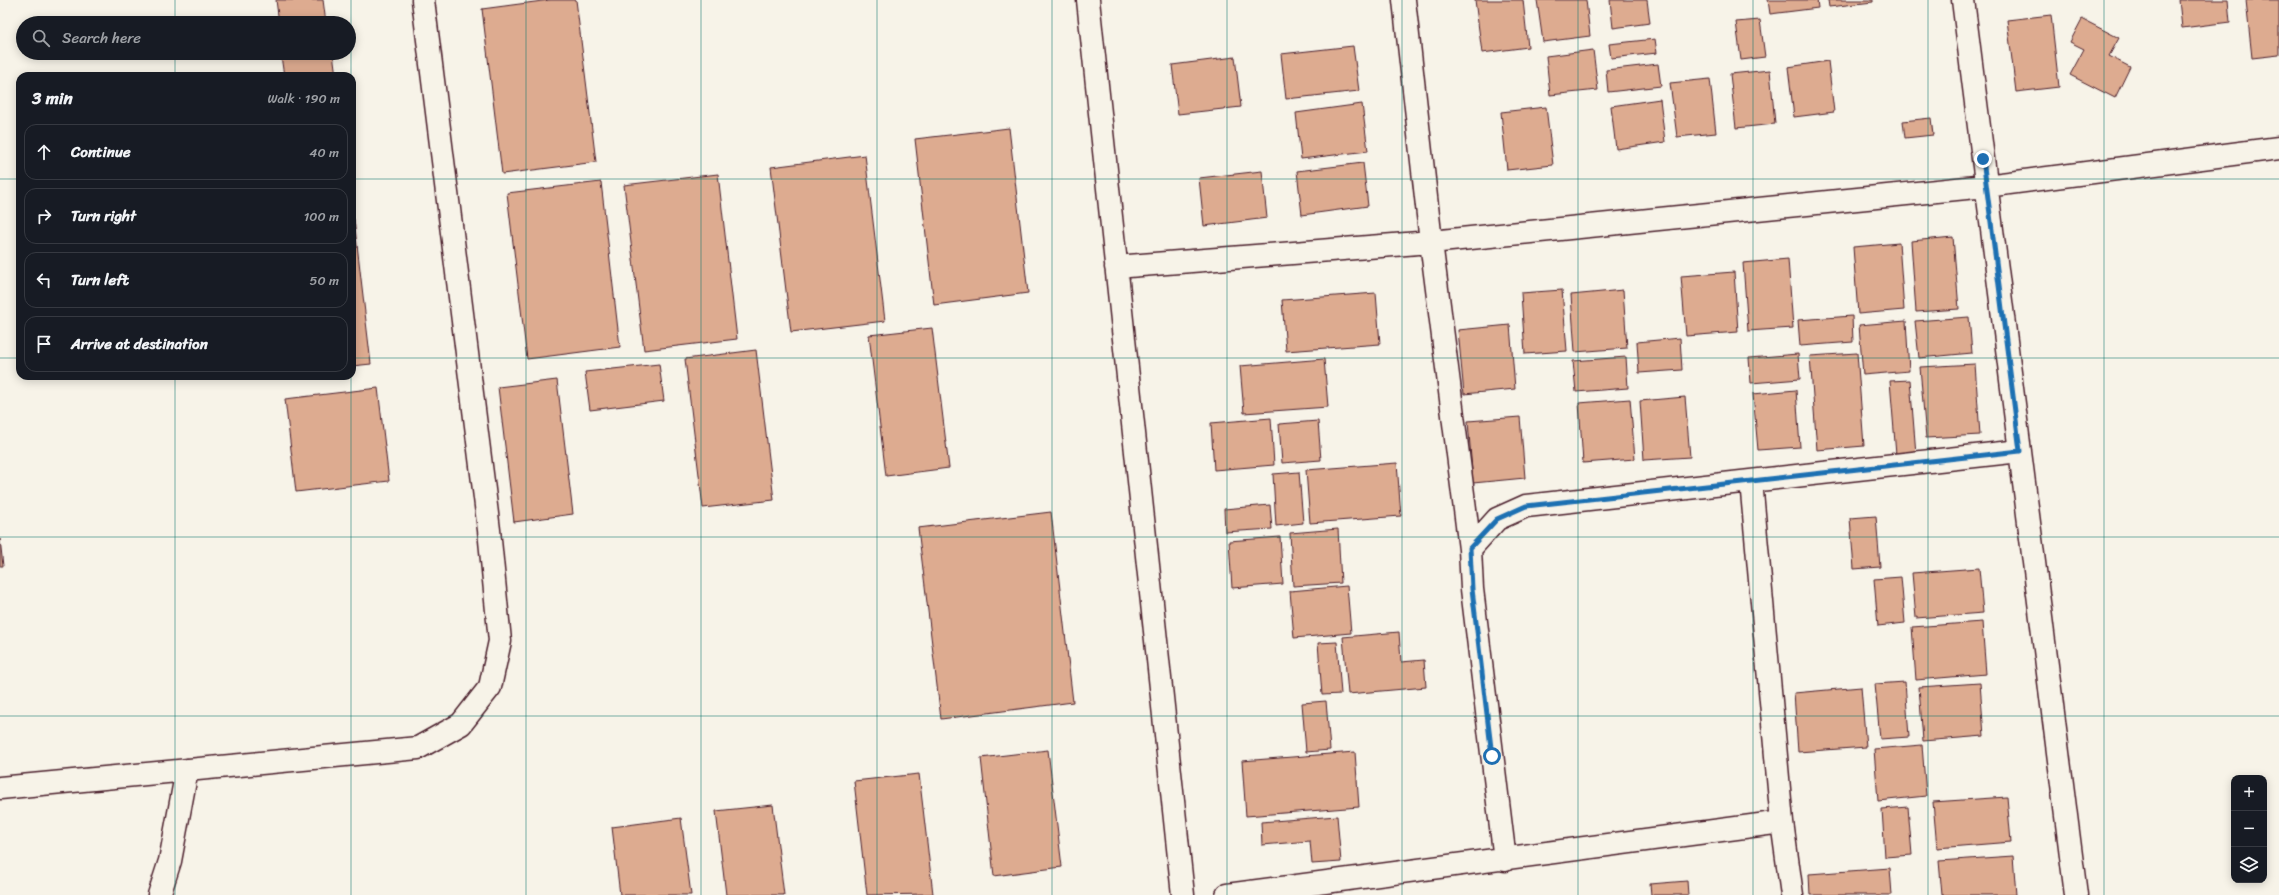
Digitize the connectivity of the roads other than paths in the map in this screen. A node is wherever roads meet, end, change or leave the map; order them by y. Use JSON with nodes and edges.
{"nodes":[{"id":1,"x":423,"y":0,"type":"edge"},
{"id":2,"x":1088,"y":0,"type":"edge"},
{"id":3,"x":1404,"y":0,"type":"edge"},
{"id":4,"x":1963,"y":0,"type":"edge"},
{"id":5,"x":2279,"y":148,"type":"edge"},
{"id":6,"x":1986,"y":186,"type":"junction"},
{"id":7,"x":1431,"y":242,"type":"junction"},
{"id":8,"x":1116,"y":267,"type":"junction"},
{"id":9,"x":2020,"y":451,"type":"junction"},
{"id":10,"x":1750,"y":481,"type":"junction"},
{"id":11,"x":1470,"y":548,"type":"junction"},
{"id":12,"x":187,"y":770,"type":"junction"},
{"id":13,"x":0,"y":788,"type":"edge"},
{"id":14,"x":1782,"y":822,"type":"junction"},
{"id":15,"x":1506,"y":860,"type":"junction"},
{"id":16,"x":158,"y":895,"type":"edge"},
{"id":17,"x":1183,"y":895,"type":"edge"},
{"id":18,"x":1227,"y":895,"type":"edge"},
{"id":19,"x":1792,"y":895,"type":"edge"},
{"id":20,"x":2076,"y":895,"type":"edge"}],
"edges":[{"from":1,"to":12,"type":"street"},
{"from":2,"to":8,"type":"street"},
{"from":3,"to":7,"type":"street"},
{"from":4,"to":6,"type":"street"},
{"from":5,"to":6,"type":"street"},
{"from":6,"to":7,"type":"street"},
{"from":6,"to":9,"type":"street"},
{"from":7,"to":8,"type":"street"},
{"from":7,"to":11,"type":"street"},
{"from":8,"to":17,"type":"street"},
{"from":9,"to":10,"type":"street"},
{"from":9,"to":20,"type":"street"},
{"from":10,"to":11,"type":"street"},
{"from":10,"to":14,"type":"street"},
{"from":11,"to":15,"type":"street"},
{"from":12,"to":13,"type":"street"},
{"from":12,"to":16,"type":"street"},
{"from":14,"to":15,"type":"street"},
{"from":14,"to":19,"type":"street"},
{"from":15,"to":18,"type":"street"}]}
